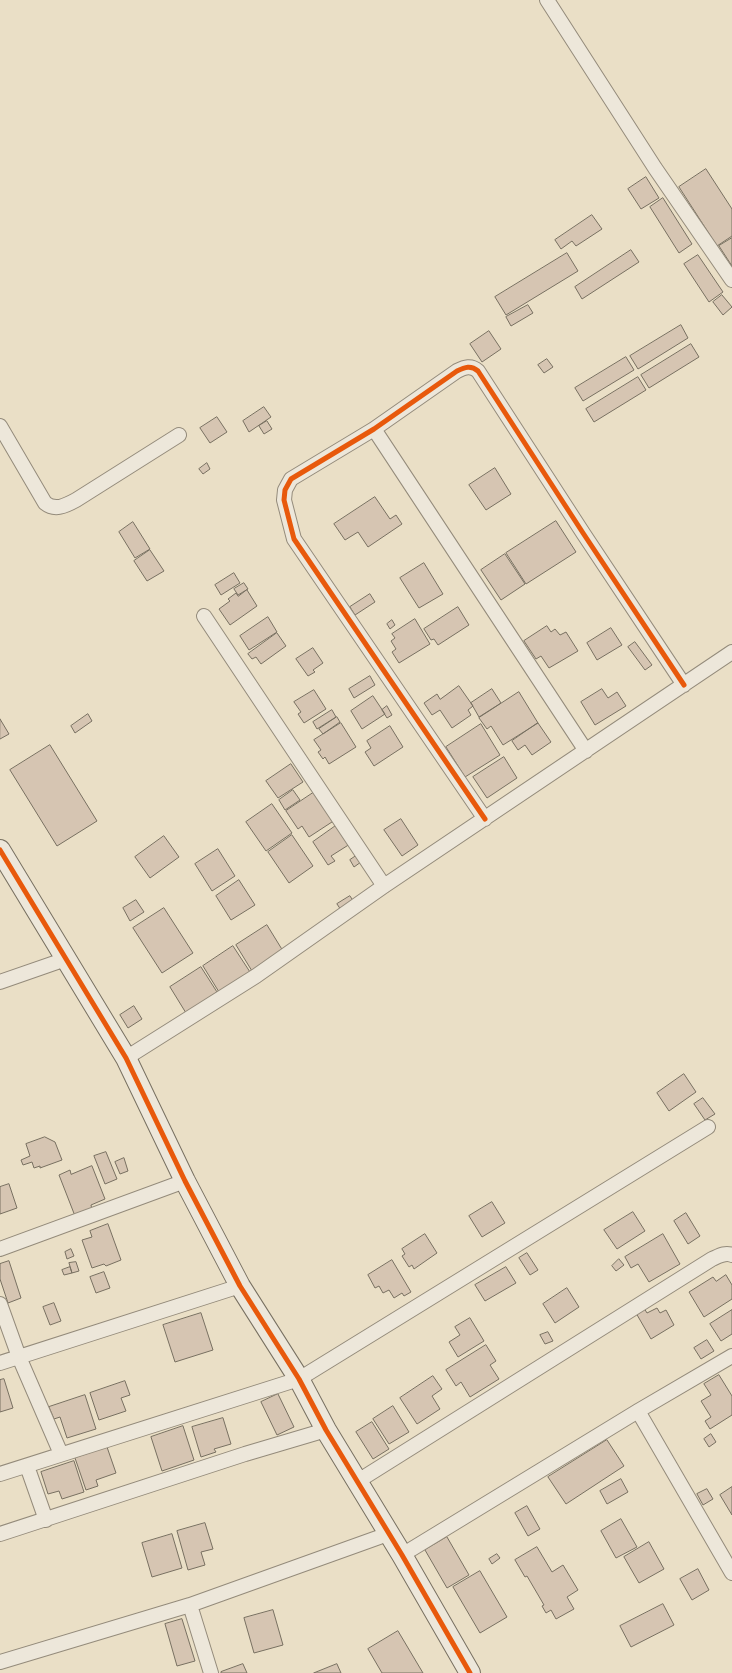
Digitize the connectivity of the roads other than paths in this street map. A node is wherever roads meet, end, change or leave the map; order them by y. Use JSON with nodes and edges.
{"nodes":[{"id":1,"x":547,"y":0,"type":"edge"},
{"id":2,"x":732,"y":280,"type":"edge"},
{"id":3,"x":0,"y":426,"type":"edge"},
{"id":4,"x":374,"y":429,"type":"junction"},
{"id":5,"x":179,"y":435,"type":"dead end"},
{"id":6,"x":204,"y":616,"type":"dead end"},
{"id":7,"x":732,"y":652,"type":"edge"},
{"id":8,"x":684,"y":685,"type":"junction"},
{"id":9,"x":586,"y":751,"type":"junction"},
{"id":10,"x":485,"y":819,"type":"junction"},
{"id":11,"x":0,"y":850,"type":"edge"},
{"id":12,"x":384,"y":886,"type":"junction"},
{"id":13,"x":66,"y":960,"type":"junction"},
{"id":14,"x":0,"y":982,"type":"edge"},
{"id":15,"x":126,"y":1058,"type":"junction"},
{"id":16,"x":708,"y":1127,"type":"dead end"},
{"id":17,"x":184,"y":1181,"type":"junction"},
{"id":18,"x":0,"y":1249,"type":"edge"},
{"id":19,"x":732,"y":1255,"type":"edge"},
{"id":20,"x":240,"y":1286,"type":"junction"},
{"id":21,"x":0,"y":1304,"type":"edge"},
{"id":22,"x":732,"y":1356,"type":"edge"},
{"id":23,"x":19,"y":1357,"type":"junction"},
{"id":24,"x":0,"y":1363,"type":"edge"},
{"id":25,"x":299,"y":1379,"type":"junction"},
{"id":26,"x":638,"y":1411,"type":"junction"},
{"id":27,"x":326,"y":1430,"type":"junction"},
{"id":28,"x":61,"y":1454,"type":"junction"},
{"id":29,"x":27,"y":1466,"type":"junction"},
{"id":30,"x":0,"y":1474,"type":"edge"},
{"id":31,"x":358,"y":1482,"type":"junction"},
{"id":32,"x":46,"y":1520,"type":"junction"},
{"id":33,"x":0,"y":1534,"type":"edge"},
{"id":34,"x":388,"y":1534,"type":"junction"},
{"id":35,"x":402,"y":1555,"type":"junction"},
{"id":36,"x":732,"y":1573,"type":"edge"},
{"id":37,"x":190,"y":1605,"type":"junction"},
{"id":38,"x":0,"y":1662,"type":"edge"},
{"id":39,"x":211,"y":1673,"type":"edge"},
{"id":40,"x":470,"y":1673,"type":"edge"}],
"edges":[{"from":1,"to":2,"type":"street"},
{"from":3,"to":5,"type":"street"},
{"from":4,"to":8,"type":"street"},
{"from":4,"to":9,"type":"street"},
{"from":4,"to":10,"type":"street"},
{"from":6,"to":12,"type":"street"},
{"from":7,"to":8,"type":"street"},
{"from":8,"to":9,"type":"street"},
{"from":9,"to":10,"type":"street"},
{"from":10,"to":12,"type":"street"},
{"from":11,"to":13,"type":"street"},
{"from":12,"to":15,"type":"street"},
{"from":13,"to":14,"type":"street"},
{"from":13,"to":15,"type":"street"},
{"from":15,"to":17,"type":"street"},
{"from":16,"to":25,"type":"street"},
{"from":17,"to":18,"type":"street"},
{"from":17,"to":20,"type":"street"},
{"from":19,"to":31,"type":"street"},
{"from":20,"to":23,"type":"street"},
{"from":20,"to":25,"type":"street"},
{"from":21,"to":23,"type":"street"},
{"from":22,"to":26,"type":"street"},
{"from":23,"to":24,"type":"street"},
{"from":23,"to":28,"type":"street"},
{"from":25,"to":27,"type":"street"},
{"from":25,"to":28,"type":"street"},
{"from":26,"to":35,"type":"street"},
{"from":26,"to":36,"type":"street"},
{"from":27,"to":31,"type":"street"},
{"from":27,"to":32,"type":"street"},
{"from":28,"to":29,"type":"street"},
{"from":29,"to":30,"type":"street"},
{"from":29,"to":32,"type":"street"},
{"from":31,"to":34,"type":"street"},
{"from":32,"to":33,"type":"street"},
{"from":34,"to":35,"type":"street"},
{"from":34,"to":37,"type":"street"},
{"from":35,"to":40,"type":"street"},
{"from":37,"to":38,"type":"street"},
{"from":37,"to":39,"type":"street"}]}
